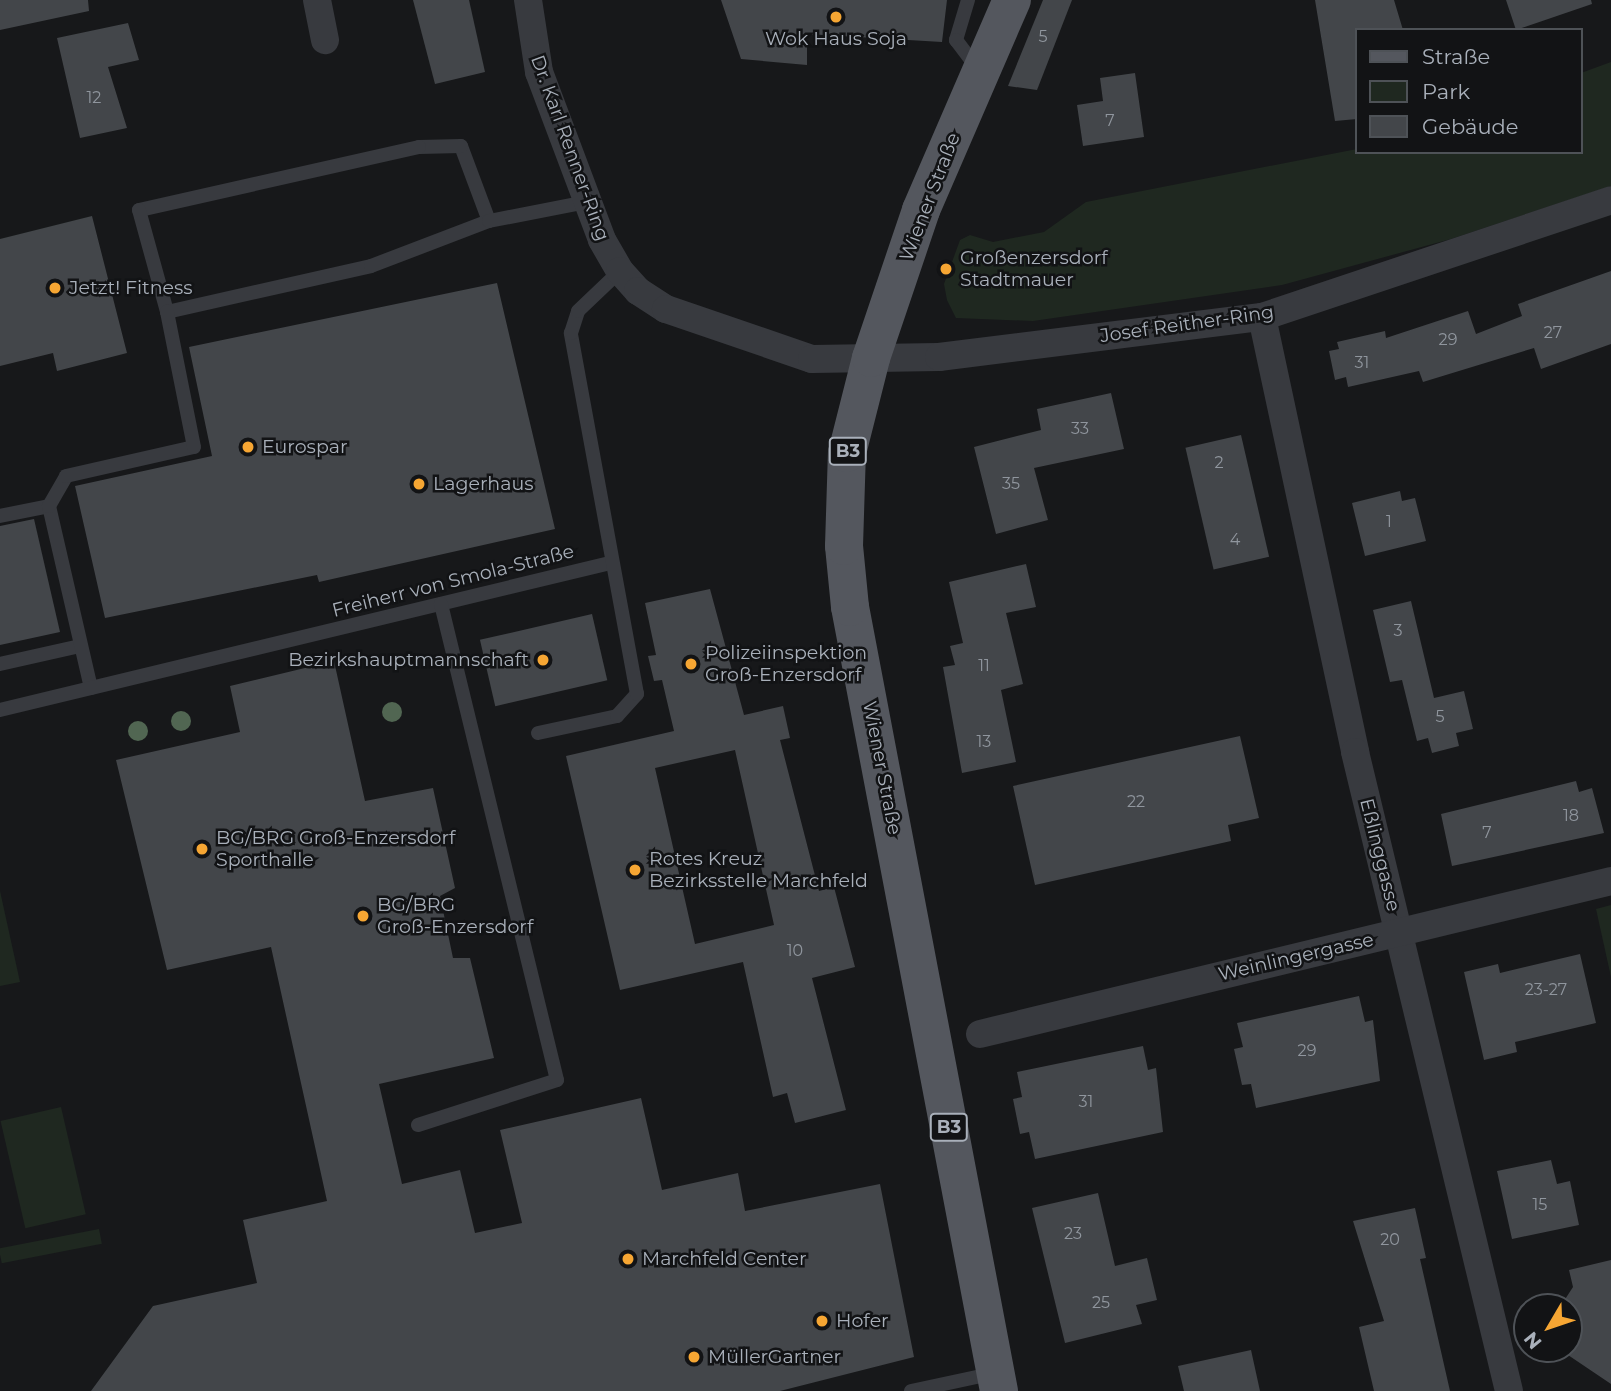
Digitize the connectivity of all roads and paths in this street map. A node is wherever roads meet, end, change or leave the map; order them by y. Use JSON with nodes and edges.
{"nodes":[{"id":1,"x":317,"y":0,"type":"edge"},
{"id":2,"x":528,"y":0,"type":"edge"},
{"id":3,"x":968,"y":0,"type":"edge"},
{"id":4,"x":1012,"y":0,"type":"edge"},
{"id":5,"x":325,"y":40,"type":"dead end"},
{"id":6,"x":981,"y":72,"type":"junction"},
{"id":7,"x":1611,"y":200,"type":"edge"},
{"id":8,"x":587,"y":202,"type":"junction"},
{"id":9,"x":489,"y":221,"type":"junction"},
{"id":10,"x":620,"y":271,"type":"junction"},
{"id":11,"x":167,"y":312,"type":"junction"},
{"id":12,"x":1262,"y":317,"type":"junction"},
{"id":13,"x":871,"y":358,"type":"junction"},
{"id":14,"x":48,"y":506,"type":"junction"},
{"id":15,"x":0,"y":516,"type":"edge"},
{"id":16,"x":610,"y":563,"type":"junction"},
{"id":17,"x":441,"y":604,"type":"junction"},
{"id":18,"x":80,"y":646,"type":"junction"},
{"id":19,"x":0,"y":664,"type":"edge"},
{"id":20,"x":91,"y":688,"type":"junction"},
{"id":21,"x":0,"y":710,"type":"edge"},
{"id":22,"x":538,"y":733,"type":"dead end"},
{"id":23,"x":1611,"y":881,"type":"edge"},
{"id":24,"x":1399,"y":932,"type":"junction"},
{"id":25,"x":980,"y":1034,"type":"dead end"},
{"id":26,"x":418,"y":1125,"type":"dead end"},
{"id":27,"x":997,"y":1382,"type":"edge"},
{"id":28,"x":911,"y":1391,"type":"edge"},
{"id":29,"x":1509,"y":1391,"type":"edge"}],
"edges":[{"from":1,"to":5,"type":"street"},
{"from":2,"to":8,"type":"street","name":"Dr. Karl Renner-Ring"},
{"from":3,"to":6,"type":"lane"},
{"from":4,"to":6,"type":"main road","name":"Wiener Straße","number":"B3"},
{"from":6,"to":13,"type":"main road","name":"Wiener Straße","number":"B3"},
{"from":7,"to":12,"type":"street","name":"Josef Reither-Ring"},
{"from":8,"to":9,"type":"lane"},
{"from":8,"to":10,"type":"street","name":"Dr. Karl Renner-Ring"},
{"from":9,"to":11,"type":"lane"},
{"from":9,"to":11,"type":"lane"},
{"from":10,"to":13,"type":"street","name":"Dr. Karl Renner-Ring"},
{"from":10,"to":16,"type":"lane"},
{"from":11,"to":14,"type":"lane"},
{"from":12,"to":13,"type":"street","name":"Josef Reither-Ring"},
{"from":12,"to":24,"type":"street","name":"Eßlinggasse"},
{"from":13,"to":27,"type":"main road","name":"Wiener Straße","number":"B3"},
{"from":14,"to":15,"type":"lane"},
{"from":14,"to":18,"type":"lane"},
{"from":16,"to":17,"type":"lane","name":"Freiherr von Smola-Straße"},
{"from":16,"to":22,"type":"lane"},
{"from":17,"to":20,"type":"lane","name":"Freiherr von Smola-Straße"},
{"from":17,"to":26,"type":"lane"},
{"from":18,"to":19,"type":"lane"},
{"from":18,"to":20,"type":"lane"},
{"from":20,"to":21,"type":"lane","name":"Freiherr von Smola-Straße"},
{"from":23,"to":24,"type":"street","name":"Weinlingergasse"},
{"from":24,"to":25,"type":"street","name":"Weinlingergasse"},
{"from":24,"to":29,"type":"street","name":"Eßlinggasse"},
{"from":27,"to":28,"type":"lane"}]}
